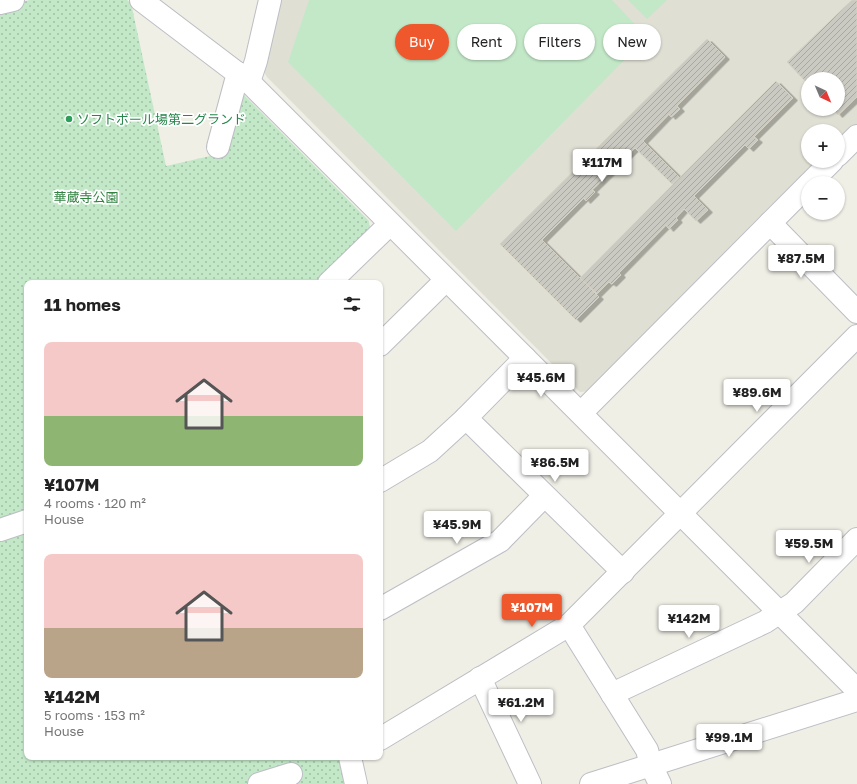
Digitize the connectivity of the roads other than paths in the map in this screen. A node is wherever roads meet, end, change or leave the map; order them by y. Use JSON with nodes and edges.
{"nodes":[{"id":1,"x":13,"y":0,"type":"edge"},
{"id":2,"x":141,"y":0,"type":"edge"},
{"id":3,"x":270,"y":0,"type":"edge"},
{"id":4,"x":0,"y":3,"type":"edge"},
{"id":5,"x":243,"y":78,"type":"junction"},
{"id":6,"x":857,"y":136,"type":"edge"},
{"id":7,"x":218,"y":147,"type":"dead end"},
{"id":8,"x":845,"y":148,"type":"edge"},
{"id":9,"x":825,"y":168,"type":"edge"},
{"id":10,"x":817,"y":176,"type":"edge"},
{"id":11,"x":801,"y":192,"type":"edge"},
{"id":12,"x":770,"y":223,"type":"junction"},
{"id":13,"x":390,"y":224,"type":"junction"},
{"id":14,"x":332,"y":280,"type":"edge"},
{"id":15,"x":446,"y":280,"type":"junction"},
{"id":16,"x":857,"y":312,"type":"edge"},
{"id":17,"x":857,"y":336,"type":"edge"},
{"id":18,"x":383,"y":342,"type":"edge"},
{"id":19,"x":525,"y":358,"type":"junction"},
{"id":20,"x":580,"y":413,"type":"junction"},
{"id":21,"x":466,"y":418,"type":"junction"},
{"id":22,"x":383,"y":479,"type":"edge"},
{"id":23,"x":544,"y":496,"type":"junction"},
{"id":24,"x":681,"y":514,"type":"junction"},
{"id":25,"x":24,"y":522,"type":"edge"},
{"id":26,"x":0,"y":530,"type":"edge"},
{"id":27,"x":857,"y":539,"type":"edge"},
{"id":28,"x":622,"y":572,"type":"junction"},
{"id":29,"x":383,"y":607,"type":"edge"},
{"id":30,"x":781,"y":613,"type":"junction"},
{"id":31,"x":569,"y":625,"type":"junction"},
{"id":32,"x":480,"y":678,"type":"junction"},
{"id":33,"x":857,"y":690,"type":"edge"},
{"id":34,"x":612,"y":694,"type":"junction"},
{"id":35,"x":857,"y":700,"type":"edge"},
{"id":36,"x":383,"y":737,"type":"edge"},
{"id":37,"x":351,"y":760,"type":"edge"},
{"id":38,"x":291,"y":772,"type":"edge"},
{"id":39,"x":656,"y":774,"type":"edge"},
{"id":40,"x":259,"y":784,"type":"edge"},
{"id":41,"x":356,"y":784,"type":"edge"},
{"id":42,"x":530,"y":784,"type":"edge"},
{"id":43,"x":590,"y":784,"type":"edge"}],
"edges":[{"from":1,"to":4,"type":"street"},
{"from":2,"to":5,"type":"street"},
{"from":3,"to":5,"type":"street"},
{"from":5,"to":7,"type":"street"},
{"from":5,"to":13,"type":"street"},
{"from":6,"to":8,"type":"street"},
{"from":9,"to":10,"type":"street"},
{"from":11,"to":12,"type":"street"},
{"from":12,"to":16,"type":"street"},
{"from":12,"to":20,"type":"street"},
{"from":13,"to":14,"type":"street"},
{"from":13,"to":15,"type":"street"},
{"from":15,"to":18,"type":"street"},
{"from":15,"to":19,"type":"street"},
{"from":17,"to":24,"type":"street"},
{"from":19,"to":20,"type":"street"},
{"from":19,"to":21,"type":"street"},
{"from":20,"to":24,"type":"street"},
{"from":21,"to":22,"type":"street"},
{"from":21,"to":23,"type":"street"},
{"from":23,"to":28,"type":"street"},
{"from":23,"to":29,"type":"street"},
{"from":24,"to":28,"type":"street"},
{"from":24,"to":30,"type":"street"},
{"from":25,"to":26,"type":"street"},
{"from":27,"to":30,"type":"street"},
{"from":28,"to":31,"type":"street"},
{"from":30,"to":33,"type":"street"},
{"from":30,"to":34,"type":"street"},
{"from":31,"to":32,"type":"street"},
{"from":31,"to":34,"type":"street"},
{"from":32,"to":36,"type":"street"},
{"from":32,"to":42,"type":"street"},
{"from":34,"to":39,"type":"street"},
{"from":35,"to":39,"type":"street"},
{"from":37,"to":41,"type":"street"},
{"from":38,"to":40,"type":"street"},
{"from":39,"to":43,"type":"street"}]}
